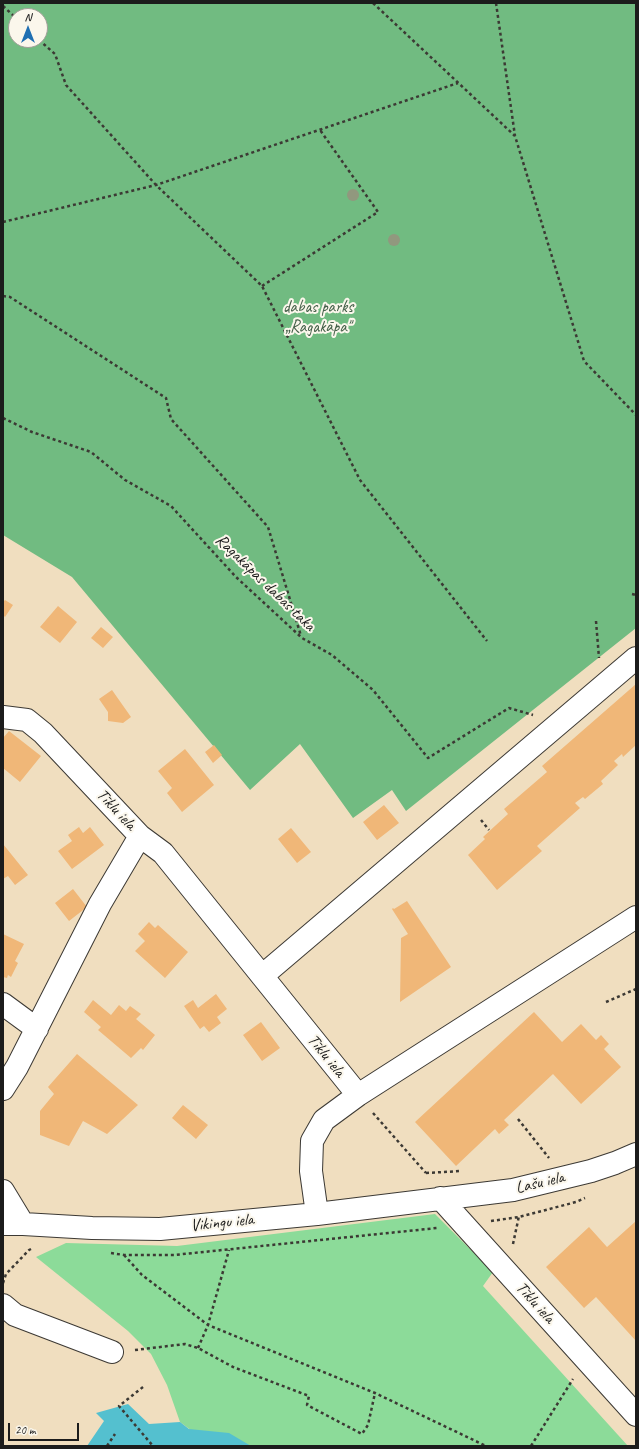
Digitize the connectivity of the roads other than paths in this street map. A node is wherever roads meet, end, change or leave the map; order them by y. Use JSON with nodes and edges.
{"nodes":[{"id":1,"x":636,"y":658,"type":"edge"},
{"id":2,"x":3,"y":717,"type":"edge"},
{"id":3,"x":140,"y":836,"type":"junction"},
{"id":4,"x":636,"y":917,"type":"edge"},
{"id":5,"x":262,"y":976,"type":"junction"},
{"id":6,"x":3,"y":1004,"type":"edge"},
{"id":7,"x":37,"y":1029,"type":"junction"},
{"id":8,"x":3,"y":1089,"type":"edge"},
{"id":9,"x":358,"y":1096,"type":"junction"},
{"id":10,"x":636,"y":1154,"type":"edge"},
{"id":11,"x":3,"y":1191,"type":"edge"},
{"id":12,"x":440,"y":1198,"type":"junction"},
{"id":13,"x":317,"y":1214,"type":"junction"},
{"id":14,"x":13,"y":1224,"type":"edge"},
{"id":15,"x":3,"y":1305,"type":"edge"},
{"id":16,"x":112,"y":1352,"type":"road end"},
{"id":17,"x":636,"y":1415,"type":"edge"}],
"edges":[{"from":1,"to":5,"type":"street"},
{"from":2,"to":3,"type":"street","name":"Tīklu iela"},
{"from":3,"to":5,"type":"street","name":"Tīklu iela"},
{"from":3,"to":7,"type":"street"},
{"from":4,"to":9,"type":"street"},
{"from":5,"to":9,"type":"street","name":"Tīklu iela"},
{"from":6,"to":7,"type":"street"},
{"from":7,"to":8,"type":"street"},
{"from":9,"to":13,"type":"street"},
{"from":10,"to":12,"type":"street","name":"Lašu iela"},
{"from":11,"to":14,"type":"street"},
{"from":12,"to":13,"type":"street","name":"Vikingu iela"},
{"from":12,"to":17,"type":"street","name":"Tīklu iela"},
{"from":13,"to":14,"type":"street","name":"Vikingu iela"},
{"from":15,"to":16,"type":"street"}]}
